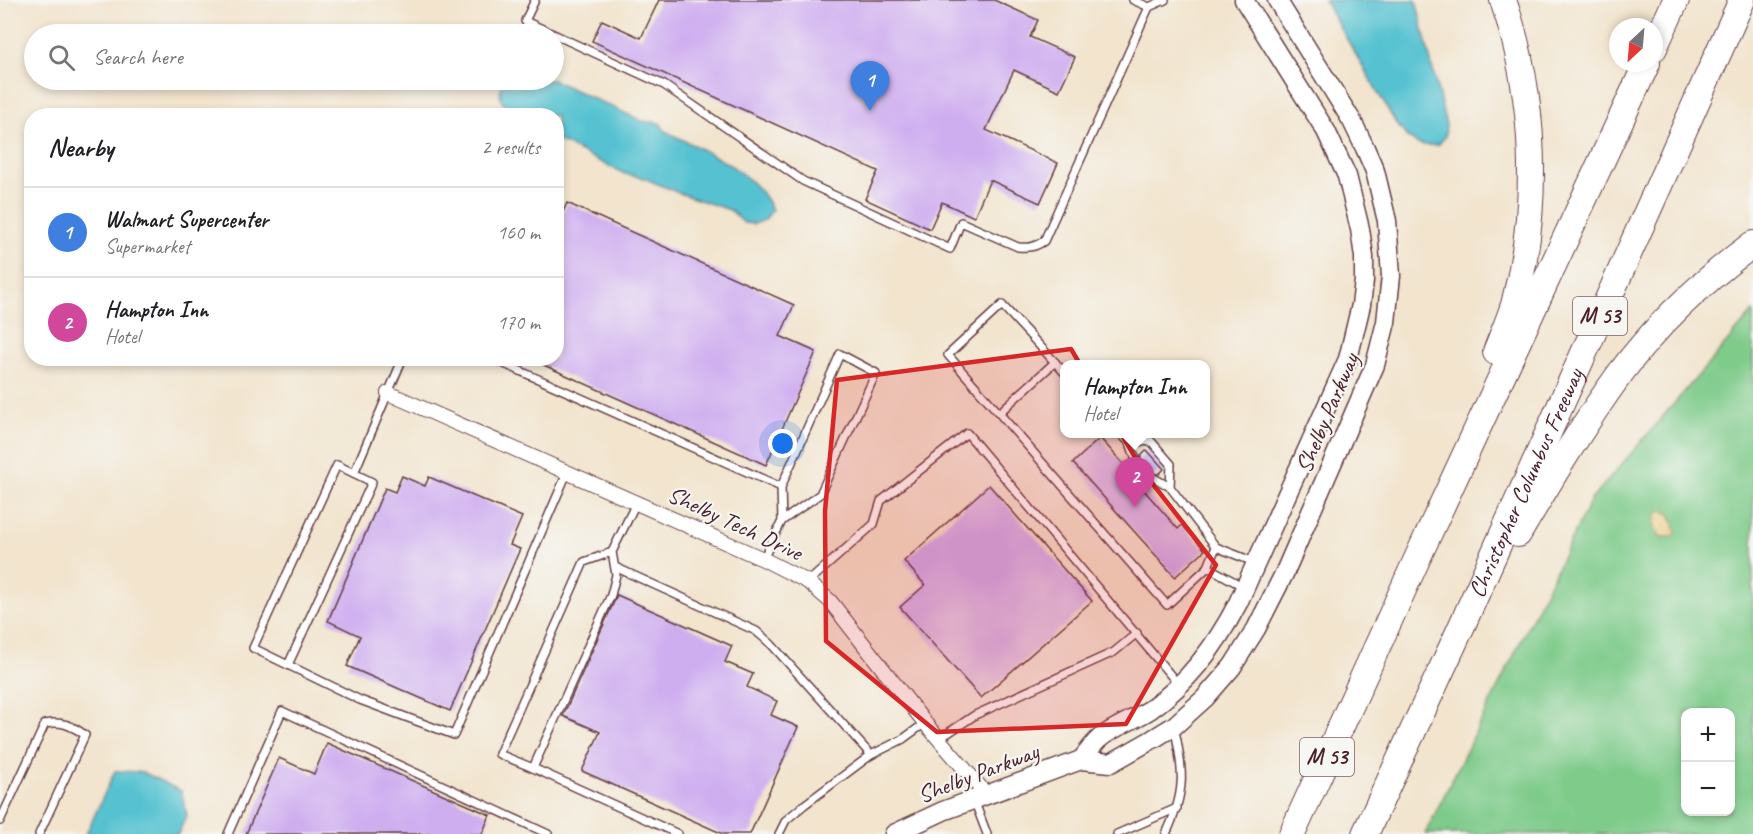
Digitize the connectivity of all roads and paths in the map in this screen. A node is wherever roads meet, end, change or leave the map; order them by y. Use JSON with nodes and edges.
{"nodes":[{"id":1,"x":535,"y":0,"type":"edge"},
{"id":2,"x":1133,"y":0,"type":"edge"},
{"id":3,"x":1165,"y":0,"type":"edge"},
{"id":4,"x":1244,"y":0,"type":"edge"},
{"id":5,"x":1277,"y":0,"type":"edge"},
{"id":6,"x":1503,"y":0,"type":"edge"},
{"id":7,"x":1676,"y":0,"type":"edge"},
{"id":8,"x":1742,"y":0,"type":"edge"},
{"id":9,"x":1149,"y":7,"type":"junction"},
{"id":10,"x":532,"y":24,"type":"edge"},
{"id":11,"x":1663,"y":28,"type":"edge"},
{"id":12,"x":564,"y":39,"type":"edge"},
{"id":13,"x":1643,"y":72,"type":"edge"},
{"id":14,"x":1753,"y":244,"type":"edge"},
{"id":15,"x":1055,"y":362,"type":"junction"},
{"id":16,"x":400,"y":366,"type":"edge"},
{"id":17,"x":509,"y":366,"type":"edge"},
{"id":18,"x":1060,"y":367,"type":"edge"},
{"id":19,"x":388,"y":393,"type":"junction"},
{"id":20,"x":999,"y":413,"type":"junction"},
{"id":21,"x":1125,"y":438,"type":"edge"},
{"id":22,"x":1130,"y":443,"type":"junction"},
{"id":23,"x":1136,"y":460,"type":"dead end"},
{"id":24,"x":567,"y":472,"type":"junction"},
{"id":25,"x":354,"y":473,"type":"junction"},
{"id":26,"x":1154,"y":478,"type":"dead end"},
{"id":27,"x":781,"y":487,"type":"junction"},
{"id":28,"x":1170,"y":487,"type":"junction"},
{"id":29,"x":636,"y":503,"type":"junction"},
{"id":30,"x":782,"y":521,"type":"junction"},
{"id":31,"x":1216,"y":547,"type":"junction"},
{"id":32,"x":1422,"y":548,"type":"junction"},
{"id":33,"x":612,"y":552,"type":"junction"},
{"id":34,"x":763,"y":559,"type":"junction"},
{"id":35,"x":1257,"y":563,"type":"junction"},
{"id":36,"x":615,"y":567,"type":"junction"},
{"id":37,"x":1208,"y":567,"type":"junction"},
{"id":38,"x":808,"y":582,"type":"junction"},
{"id":39,"x":1246,"y":587,"type":"junction"},
{"id":40,"x":1459,"y":632,"type":"junction"},
{"id":41,"x":1137,"y":633,"type":"junction"},
{"id":42,"x":1220,"y":636,"type":"junction"},
{"id":43,"x":288,"y":665,"type":"junction"},
{"id":44,"x":1232,"y":667,"type":"junction"},
{"id":45,"x":1179,"y":685,"type":"junction"},
{"id":46,"x":925,"y":723,"type":"junction"},
{"id":47,"x":1174,"y":726,"type":"junction"},
{"id":48,"x":939,"y":738,"type":"junction"},
{"id":49,"x":871,"y":755,"type":"junction"},
{"id":50,"x":1081,"y":760,"type":"junction"},
{"id":51,"x":533,"y":768,"type":"junction"},
{"id":52,"x":980,"y":797,"type":"junction"},
{"id":53,"x":1177,"y":808,"type":"junction"},
{"id":54,"x":0,"y":821,"type":"edge"},
{"id":55,"x":544,"y":833,"type":"edge"},
{"id":56,"x":39,"y":834,"type":"edge"},
{"id":57,"x":228,"y":834,"type":"edge"},
{"id":58,"x":678,"y":834,"type":"edge"},
{"id":59,"x":779,"y":834,"type":"edge"},
{"id":60,"x":894,"y":834,"type":"edge"},
{"id":61,"x":987,"y":834,"type":"edge"},
{"id":62,"x":1118,"y":834,"type":"edge"},
{"id":63,"x":1166,"y":834,"type":"edge"},
{"id":64,"x":1292,"y":834,"type":"edge"},
{"id":65,"x":1365,"y":834,"type":"edge"}],
"edges":[{"from":1,"to":10,"type":"lane"},
{"from":2,"to":9,"type":"lane"},
{"from":3,"to":9,"type":"lane"},
{"from":4,"to":35,"type":"street","name":"Shelby Parkway"},
{"from":5,"to":44,"type":"street","name":"Shelby Parkway"},
{"from":6,"to":32,"type":"highway"},
{"from":7,"to":11,"type":"highway"},
{"from":8,"to":40,"type":"highway","name":"Christopher Columbus Freeway","number":"M 53"},
{"from":9,"to":12,"type":"lane"},
{"from":13,"to":32,"type":"highway","number":"M 53"},
{"from":14,"to":40,"type":"highway"},
{"from":15,"to":18,"type":"lane"},
{"from":15,"to":20,"type":"lane"},
{"from":15,"to":20,"type":"lane"},
{"from":16,"to":19,"type":"lane"},
{"from":17,"to":27,"type":"lane"},
{"from":19,"to":24,"type":"street","name":"Shelby Tech Drive"},
{"from":19,"to":25,"type":"lane"},
{"from":20,"to":37,"type":"lane"},
{"from":21,"to":22,"type":"lane"},
{"from":22,"to":23,"type":"lane"},
{"from":22,"to":28,"type":"lane"},
{"from":24,"to":29,"type":"street","name":"Shelby Tech Drive"},
{"from":24,"to":43,"type":"lane"},
{"from":25,"to":43,"type":"lane"},
{"from":25,"to":43,"type":"lane"},
{"from":26,"to":28,"type":"lane"},
{"from":27,"to":30,"type":"lane"},
{"from":27,"to":30,"type":"lane"},
{"from":28,"to":31,"type":"lane"},
{"from":29,"to":33,"type":"lane"},
{"from":29,"to":34,"type":"street","name":"Shelby Tech Drive"},
{"from":30,"to":34,"type":"lane"},
{"from":31,"to":35,"type":"lane"},
{"from":31,"to":37,"type":"lane"},
{"from":32,"to":64,"type":"highway","number":"M 53"},
{"from":33,"to":36,"type":"lane"},
{"from":33,"to":51,"type":"lane"},
{"from":34,"to":38,"type":"street","name":"Shelby Tech Drive"},
{"from":35,"to":39,"type":"street","name":"Shelby Parkway"},
{"from":36,"to":49,"type":"lane"},
{"from":36,"to":51,"type":"lane"},
{"from":37,"to":39,"type":"lane"},
{"from":38,"to":41,"type":"lane"},
{"from":38,"to":46,"type":"street","name":"Shelby Tech Drive"},
{"from":39,"to":42,"type":"street","name":"Shelby Parkway"},
{"from":40,"to":65,"type":"highway","name":"Christopher Columbus Freeway","number":"M 53"},
{"from":41,"to":45,"type":"lane"},
{"from":41,"to":48,"type":"lane"},
{"from":42,"to":44,"type":"street"},
{"from":42,"to":45,"type":"street","name":"Shelby Parkway"},
{"from":44,"to":47,"type":"street","name":"Shelby Parkway"},
{"from":45,"to":50,"type":"street","name":"Shelby Parkway"},
{"from":46,"to":48,"type":"street","name":"Shelby Tech Drive"},
{"from":46,"to":49,"type":"lane"},
{"from":47,"to":50,"type":"street","name":"Shelby Parkway"},
{"from":47,"to":53,"type":"lane"},
{"from":48,"to":52,"type":"street","name":"Shelby Tech Drive"},
{"from":49,"to":59,"type":"lane"},
{"from":50,"to":52,"type":"street","name":"Shelby Parkway"},
{"from":51,"to":58,"type":"lane"},
{"from":52,"to":60,"type":"street","name":"Shelby Parkway"},
{"from":52,"to":61,"type":"lane"},
{"from":53,"to":62,"type":"lane"},
{"from":53,"to":63,"type":"lane"},
{"from":54,"to":56,"type":"lane"},
{"from":55,"to":57,"type":"lane"}]}
